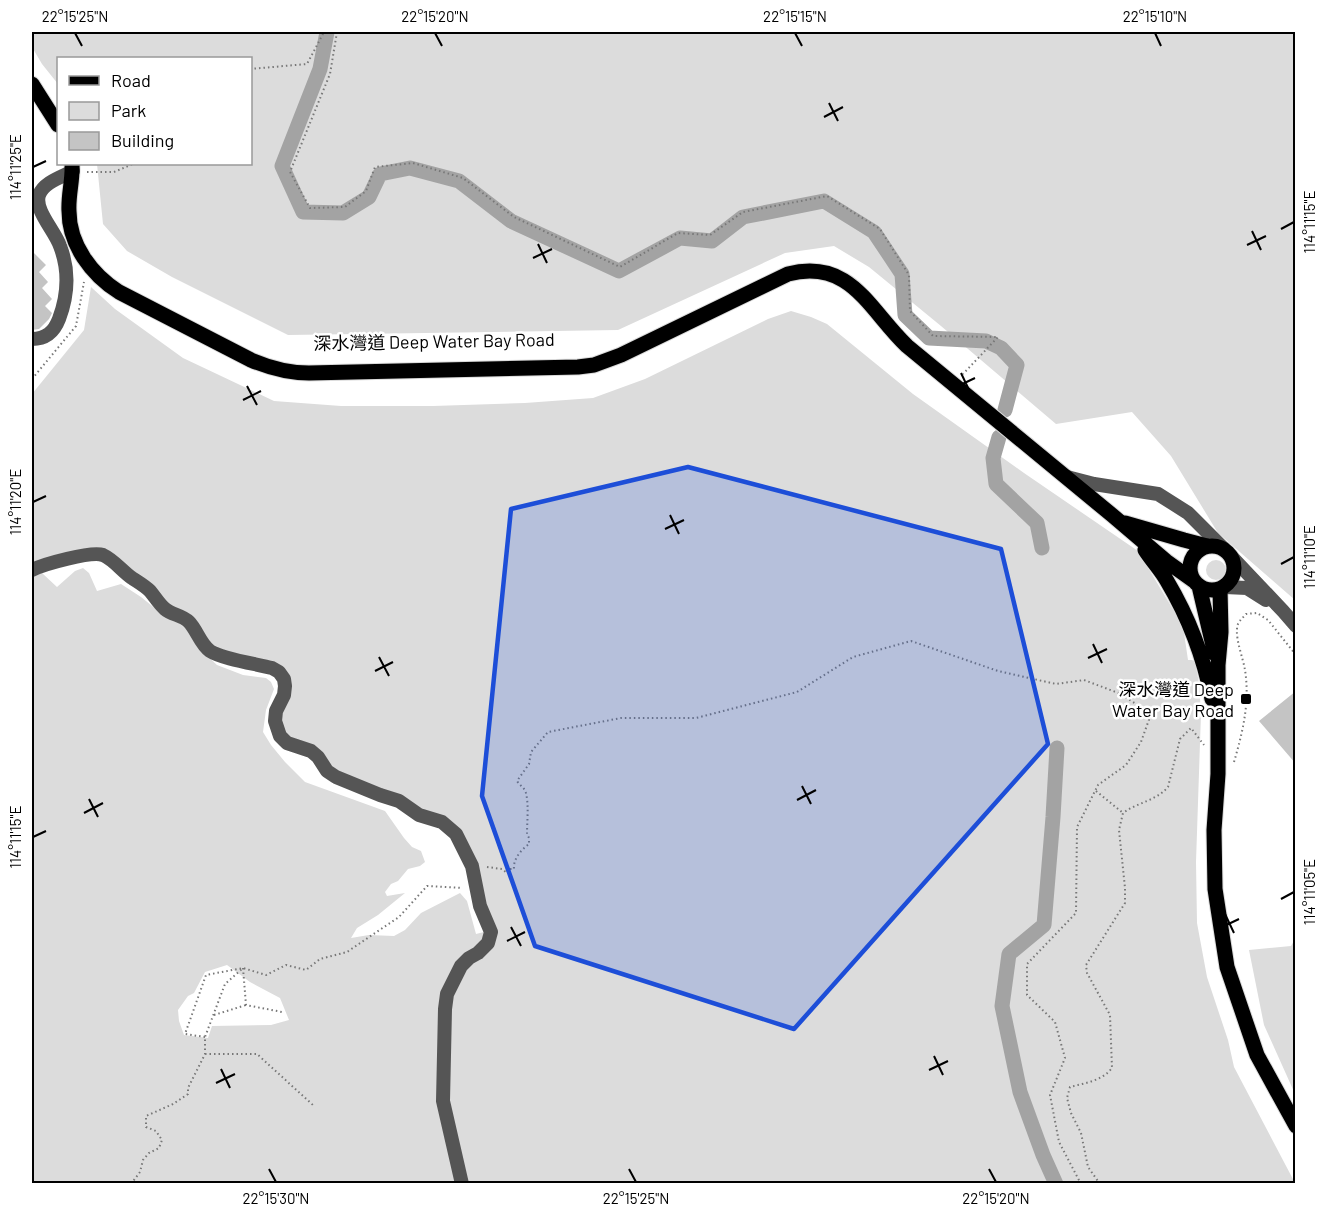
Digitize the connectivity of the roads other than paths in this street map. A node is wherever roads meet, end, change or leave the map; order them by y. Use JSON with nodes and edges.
{"nodes":[{"id":1,"x":32,"y":84,"type":"edge"},
{"id":2,"x":57,"y":123,"type":"edge"},
{"id":3,"x":76,"y":169,"type":"edge"},
{"id":4,"x":32,"y":339,"type":"edge"},
{"id":5,"x":1065,"y":476,"type":"junction"},
{"id":6,"x":1119,"y":520,"type":"junction"},
{"id":7,"x":1207,"y":546,"type":"junction"},
{"id":8,"x":1227,"y":552,"type":"junction"},
{"id":9,"x":32,"y":570,"type":"edge"},
{"id":10,"x":1196,"y":584,"type":"junction"},
{"id":11,"x":1223,"y":588,"type":"junction"},
{"id":12,"x":1283,"y":611,"type":"junction"},
{"id":13,"x":1296,"y":627,"type":"edge"},
{"id":14,"x":1218,"y":665,"type":"junction"},
{"id":15,"x":1218,"y":732,"type":"junction"},
{"id":16,"x":1296,"y":1126,"type":"edge"},
{"id":17,"x":462,"y":1184,"type":"edge"}],
"edges":[{"from":1,"to":2,"type":"main road"},
{"from":3,"to":4,"type":"street"},
{"from":3,"to":5,"type":"main road","name":"深水灣道 Deep Water Bay Road"},
{"from":5,"to":6,"type":"main road","name":"深水灣道 Deep Water Bay Road"},
{"from":5,"to":8,"type":"street","name":"深水灣道 Deep Water Bay Road"},
{"from":6,"to":7,"type":"main road","name":"深水灣道 Deep Water Bay Road"},
{"from":6,"to":10,"type":"main road","name":"深水灣道 Deep Water Bay Road"},
{"from":6,"to":15,"type":"main road"},
{"from":7,"to":8,"type":"main road"},
{"from":7,"to":10,"type":"main road"},
{"from":8,"to":11,"type":"main road"},
{"from":8,"to":12,"type":"street","name":"深水灣道 Deep Water Bay Road"},
{"from":9,"to":17,"type":"street"},
{"from":10,"to":11,"type":"main road"},
{"from":10,"to":14,"type":"main road"},
{"from":11,"to":12,"type":"street","name":"深水灣道 Deep Water Bay Road"},
{"from":11,"to":14,"type":"main road"},
{"from":12,"to":13,"type":"street","name":"深水灣道 Deep Water Bay Road"},
{"from":14,"to":15,"type":"main road"},
{"from":15,"to":16,"type":"main road"}]}
